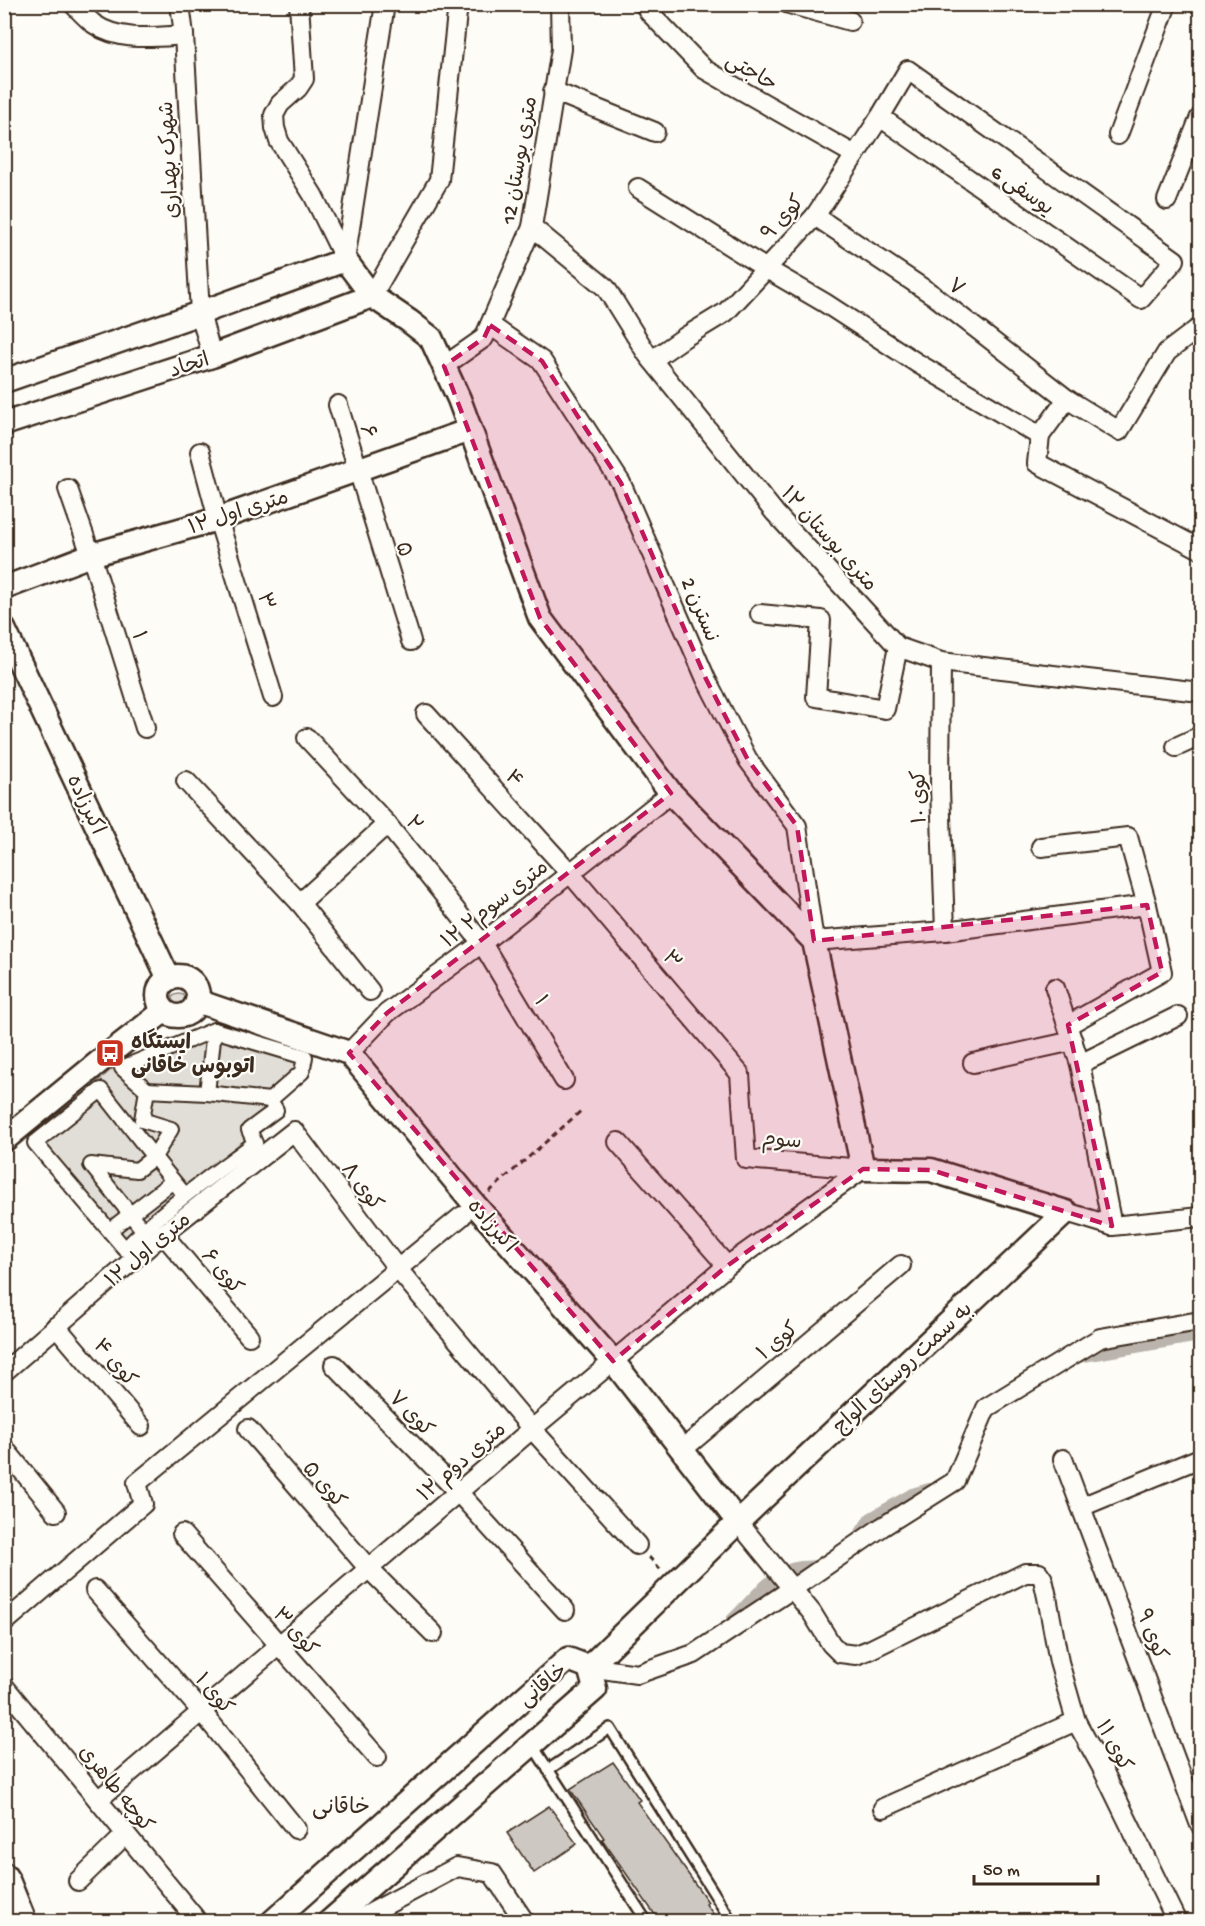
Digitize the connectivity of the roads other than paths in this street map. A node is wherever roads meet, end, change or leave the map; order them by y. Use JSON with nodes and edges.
{"nodes":[{"id":1,"x":73,"y":4,"type":"edge"},
{"id":2,"x":180,"y":4,"type":"edge"},
{"id":3,"x":298,"y":4,"type":"edge"},
{"id":4,"x":385,"y":4,"type":"edge"},
{"id":5,"x":458,"y":4,"type":"edge"},
{"id":6,"x":560,"y":4,"type":"edge"},
{"id":7,"x":644,"y":4,"type":"edge"},
{"id":8,"x":789,"y":4,"type":"edge"},
{"id":9,"x":1167,"y":4,"type":"edge"},
{"id":10,"x":850,"y":21,"type":"dead end"},
{"id":11,"x":184,"y":35,"type":"junction"},
{"id":12,"x":553,"y":92,"type":"junction"},
{"id":13,"x":880,"y":117,"type":"junction"},
{"id":14,"x":1200,"y":117,"type":"edge"},
{"id":15,"x":655,"y":132,"type":"dead end"},
{"id":16,"x":1118,"y":135,"type":"dead end"},
{"id":17,"x":855,"y":155,"type":"junction"},
{"id":18,"x":639,"y":188,"type":"dead end"},
{"id":19,"x":1167,"y":200,"type":"dead end"},
{"id":20,"x":815,"y":216,"type":"junction"},
{"id":21,"x":532,"y":227,"type":"junction"},
{"id":22,"x":345,"y":260,"type":"junction"},
{"id":23,"x":765,"y":268,"type":"junction"},
{"id":24,"x":372,"y":296,"type":"junction"},
{"id":25,"x":1141,"y":298,"type":"joint"},
{"id":26,"x":200,"y":314,"type":"junction"},
{"id":27,"x":490,"y":325,"type":"junction"},
{"id":28,"x":1198,"y":331,"type":"edge"},
{"id":29,"x":212,"y":356,"type":"junction"},
{"id":30,"x":652,"y":360,"type":"junction"},
{"id":31,"x":444,"y":366,"type":"junction"},
{"id":32,"x":4,"y":381,"type":"edge"},
{"id":33,"x":1067,"y":399,"type":"junction"},
{"id":34,"x":338,"y":405,"type":"dead end"},
{"id":35,"x":4,"y":424,"type":"edge"},
{"id":36,"x":470,"y":430,"type":"junction"},
{"id":37,"x":1040,"y":436,"type":"junction"},
{"id":38,"x":200,"y":452,"type":"dead end"},
{"id":39,"x":357,"y":471,"type":"junction"},
{"id":40,"x":68,"y":489,"type":"dead end"},
{"id":41,"x":218,"y":519,"type":"junction"},
{"id":42,"x":1200,"y":549,"type":"edge"},
{"id":43,"x":91,"y":555,"type":"junction"},
{"id":44,"x":4,"y":588,"type":"edge"},
{"id":45,"x":760,"y":614,"type":"dead end"},
{"id":46,"x":4,"y":629,"type":"edge"},
{"id":47,"x":411,"y":641,"type":"dead end"},
{"id":48,"x":898,"y":647,"type":"junction"},
{"id":49,"x":941,"y":662,"type":"junction"},
{"id":50,"x":1200,"y":692,"type":"edge"},
{"id":51,"x":273,"y":697,"type":"dead end"},
{"id":52,"x":426,"y":714,"type":"dead end"},
{"id":53,"x":145,"y":728,"type":"dead end"},
{"id":54,"x":1200,"y":736,"type":"edge"},
{"id":55,"x":307,"y":738,"type":"dead end"},
{"id":56,"x":1176,"y":747,"type":"dead end"},
{"id":57,"x":186,"y":781,"type":"dead end"},
{"id":58,"x":671,"y":793,"type":"junction"},
{"id":59,"x":387,"y":824,"type":"junction"},
{"id":60,"x":1041,"y":847,"type":"dead end"},
{"id":61,"x":570,"y":873,"type":"junction"},
{"id":62,"x":300,"y":903,"type":"junction"},
{"id":63,"x":1147,"y":905,"type":"junction"},
{"id":64,"x":945,"y":931,"type":"junction"},
{"id":65,"x":814,"y":941,"type":"junction"},
{"id":66,"x":482,"y":943,"type":"junction"},
{"id":67,"x":169,"y":979,"type":"junction"},
{"id":68,"x":1055,"y":988,"type":"dead end"},
{"id":69,"x":370,"y":991,"type":"dead end"},
{"id":70,"x":197,"y":1001,"type":"junction"},
{"id":71,"x":164,"y":1011,"type":"junction"},
{"id":72,"x":1178,"y":1016,"type":"dead end"},
{"id":73,"x":214,"y":1030,"type":"junction"},
{"id":74,"x":1071,"y":1033,"type":"junction"},
{"id":75,"x":349,"y":1053,"type":"junction"},
{"id":76,"x":973,"y":1063,"type":"dead end"},
{"id":77,"x":1080,"y":1064,"type":"junction"},
{"id":78,"x":741,"y":1074,"type":"joint"},
{"id":79,"x":564,"y":1080,"type":"dead end"},
{"id":80,"x":147,"y":1090,"type":"junction"},
{"id":81,"x":207,"y":1093,"type":"junction"},
{"id":82,"x":270,"y":1100,"type":"junction"},
{"id":83,"x":294,"y":1131,"type":"joint"},
{"id":84,"x":4,"y":1140,"type":"edge"},
{"id":85,"x":618,"y":1142,"type":"dead end"},
{"id":86,"x":154,"y":1157,"type":"junction"},
{"id":87,"x":864,"y":1170,"type":"junction"},
{"id":88,"x":173,"y":1181,"type":"junction"},
{"id":89,"x":185,"y":1195,"type":"junction"},
{"id":90,"x":469,"y":1210,"type":"junction"},
{"id":91,"x":1066,"y":1212,"type":"junction"},
{"id":92,"x":130,"y":1214,"type":"junction"},
{"id":93,"x":1200,"y":1216,"type":"edge"},
{"id":94,"x":1112,"y":1226,"type":"junction"},
{"id":95,"x":110,"y":1230,"type":"junction"},
{"id":96,"x":143,"y":1230,"type":"junction"},
{"id":97,"x":163,"y":1234,"type":"junction"},
{"id":98,"x":901,"y":1265,"type":"dead end"},
{"id":99,"x":727,"y":1266,"type":"junction"},
{"id":100,"x":397,"y":1268,"type":"junction"},
{"id":101,"x":1200,"y":1321,"type":"edge"},
{"id":102,"x":56,"y":1326,"type":"junction"},
{"id":103,"x":249,"y":1336,"type":"dead end"},
{"id":104,"x":614,"y":1361,"type":"junction"},
{"id":105,"x":334,"y":1365,"type":"dead end"},
{"id":106,"x":4,"y":1372,"type":"edge"},
{"id":107,"x":141,"y":1426,"type":"dead end"},
{"id":108,"x":248,"y":1429,"type":"dead end"},
{"id":109,"x":532,"y":1429,"type":"junction"},
{"id":110,"x":4,"y":1448,"type":"edge"},
{"id":111,"x":682,"y":1450,"type":"junction"},
{"id":112,"x":1200,"y":1458,"type":"edge"},
{"id":113,"x":1063,"y":1459,"type":"dead end"},
{"id":114,"x":458,"y":1492,"type":"junction"},
{"id":115,"x":1081,"y":1507,"type":"junction"},
{"id":116,"x":56,"y":1512,"type":"dead end"},
{"id":117,"x":738,"y":1522,"type":"junction"},
{"id":118,"x":182,"y":1534,"type":"dead end"},
{"id":119,"x":637,"y":1545,"type":"road end"},
{"id":120,"x":369,"y":1569,"type":"junction"},
{"id":121,"x":792,"y":1589,"type":"junction"},
{"id":122,"x":95,"y":1590,"type":"dead end"},
{"id":123,"x":565,"y":1610,"type":"dead end"},
{"id":124,"x":4,"y":1623,"type":"edge"},
{"id":125,"x":433,"y":1633,"type":"dead end"},
{"id":126,"x":279,"y":1646,"type":"junction"},
{"id":127,"x":589,"y":1667,"type":"junction"},
{"id":128,"x":4,"y":1686,"type":"edge"},
{"id":129,"x":202,"y":1712,"type":"junction"},
{"id":130,"x":1076,"y":1721,"type":"junction"},
{"id":131,"x":531,"y":1744,"type":"junction"},
{"id":132,"x":377,"y":1756,"type":"dead end"},
{"id":133,"x":548,"y":1770,"type":"junction"},
{"id":134,"x":98,"y":1800,"type":"junction"},
{"id":135,"x":883,"y":1808,"type":"dead end"},
{"id":136,"x":1200,"y":1825,"type":"edge"},
{"id":137,"x":296,"y":1829,"type":"dead end"},
{"id":138,"x":126,"y":1834,"type":"junction"},
{"id":139,"x":4,"y":1874,"type":"edge"},
{"id":140,"x":78,"y":1881,"type":"dead end"},
{"id":141,"x":195,"y":1918,"type":"dead end"},
{"id":142,"x":345,"y":1918,"type":"edge"},
{"id":143,"x":25,"y":1922,"type":"edge"},
{"id":144,"x":272,"y":1922,"type":"edge"},
{"id":145,"x":525,"y":1922,"type":"edge"},
{"id":146,"x":647,"y":1922,"type":"edge"},
{"id":147,"x":732,"y":1922,"type":"edge"},
{"id":148,"x":1177,"y":1922,"type":"edge"}],
"edges":[{"from":1,"to":11,"type":"street"},
{"from":2,"to":11,"type":"street","name":"شهرک بهداری"},
{"from":3,"to":22,"type":"street"},
{"from":4,"to":22,"type":"street"},
{"from":5,"to":24,"type":"street"},
{"from":6,"to":12,"type":"street","name":"12 متری بوستان"},
{"from":7,"to":17,"type":"street","name":"حاجتی"},
{"from":8,"to":10,"type":"street"},
{"from":9,"to":16,"type":"street"},
{"from":11,"to":26,"type":"street","name":"شهرک بهداری"},
{"from":12,"to":15,"type":"street"},
{"from":12,"to":21,"type":"street","name":"12 متری بوستان"},
{"from":13,"to":17,"type":"street","name":"کوی ۹"},
{"from":13,"to":25,"type":"street","name":"یوسفی 6"},
{"from":13,"to":25,"type":"street","name":"کوی ۹"},
{"from":14,"to":19,"type":"street"},
{"from":17,"to":20,"type":"street","name":"کوی ۹"},
{"from":18,"to":23,"type":"street"},
{"from":20,"to":23,"type":"street","name":"کوی ۹"},
{"from":20,"to":33,"type":"street","name":"۷"},
{"from":21,"to":27,"type":"street","name":"12 متری بوستان"},
{"from":21,"to":30,"type":"street","name":"۱۲ متری بوستان"},
{"from":22,"to":24,"type":"street"},
{"from":22,"to":26,"type":"street","name":"اتحاد"},
{"from":23,"to":30,"type":"street","name":"کوی ۹"},
{"from":23,"to":37,"type":"street"},
{"from":24,"to":29,"type":"street","name":"اتحاد"},
{"from":24,"to":31,"type":"street"},
{"from":26,"to":29,"type":"street","name":"شهرک بهداری"},
{"from":26,"to":32,"type":"street","name":"اتحاد"},
{"from":27,"to":31,"type":"street","name":"12 متری بوستان"},
{"from":27,"to":65,"type":"street","name":"نسترن 2"},
{"from":28,"to":33,"type":"street","name":"۷"},
{"from":29,"to":35,"type":"street","name":"اتحاد"},
{"from":30,"to":48,"type":"street","name":"۱۲ متری بوستان"},
{"from":31,"to":36,"type":"street"},
{"from":33,"to":37,"type":"street"},
{"from":34,"to":39,"type":"street","name":"۶"},
{"from":36,"to":39,"type":"street","name":"۱۲ متری اول"},
{"from":36,"to":58,"type":"street"},
{"from":37,"to":42,"type":"street"},
{"from":38,"to":41,"type":"street"},
{"from":39,"to":41,"type":"street","name":"۱۲ متری اول"},
{"from":39,"to":47,"type":"street","name":"۵"},
{"from":40,"to":43,"type":"street"},
{"from":41,"to":43,"type":"street","name":"۱۲ متری اول"},
{"from":41,"to":51,"type":"street","name":"۳"},
{"from":43,"to":44,"type":"street","name":"۱۲ متری اول"},
{"from":43,"to":53,"type":"street","name":"۱"},
{"from":45,"to":48,"type":"street"},
{"from":46,"to":67,"type":"street","name":"اکبرزاده"},
{"from":48,"to":49,"type":"street","name":"۱۲ متری بوستان"},
{"from":49,"to":50,"type":"street","name":"۱۲ متری بوستان"},
{"from":49,"to":64,"type":"street","name":"کوی ۱۰"},
{"from":52,"to":61,"type":"street","name":"۴"},
{"from":54,"to":56,"type":"street"},
{"from":55,"to":59,"type":"street","name":"۲"},
{"from":57,"to":62,"type":"street"},
{"from":58,"to":61,"type":"street","name":"۱۲ متری سوم۲"},
{"from":58,"to":65,"type":"street"},
{"from":59,"to":62,"type":"street"},
{"from":59,"to":66,"type":"street","name":"۲"},
{"from":60,"to":63,"type":"street"},
{"from":61,"to":66,"type":"street","name":"۱۲ متری سوم۲"},
{"from":61,"to":78,"type":"street","name":"۳"},
{"from":62,"to":69,"type":"street"},
{"from":63,"to":64,"type":"street"},
{"from":63,"to":74,"type":"street"},
{"from":64,"to":65,"type":"street"},
{"from":65,"to":87,"type":"street"},
{"from":66,"to":75,"type":"street","name":"۱۲ متری سوم۲"},
{"from":66,"to":79,"type":"street","name":"۱"},
{"from":67,"to":70,"type":"street"},
{"from":67,"to":71,"type":"street"},
{"from":68,"to":74,"type":"street"},
{"from":70,"to":71,"type":"street"},
{"from":70,"to":75,"type":"street"},
{"from":71,"to":84,"type":"street"},
{"from":72,"to":77,"type":"street"},
{"from":73,"to":80,"type":"street"},
{"from":73,"to":81,"type":"street"},
{"from":73,"to":82,"type":"street"},
{"from":74,"to":76,"type":"street"},
{"from":74,"to":77,"type":"street"},
{"from":75,"to":90,"type":"street","name":"اکبرزاده"},
{"from":77,"to":94,"type":"street"},
{"from":78,"to":87,"type":"street","name":"سوم"},
{"from":80,"to":81,"type":"street"},
{"from":80,"to":86,"type":"street"},
{"from":81,"to":82,"type":"street"},
{"from":82,"to":89,"type":"street"},
{"from":83,"to":97,"type":"street","name":"۱۲ متری اول"},
{"from":83,"to":100,"type":"street","name":"کوی ۸"},
{"from":85,"to":99,"type":"street"},
{"from":86,"to":88,"type":"street"},
{"from":86,"to":92,"type":"street"},
{"from":86,"to":95,"type":"street"},
{"from":87,"to":91,"type":"street"},
{"from":87,"to":99,"type":"street","name":"۱۲ متری دوم"},
{"from":88,"to":89,"type":"street"},
{"from":88,"to":92,"type":"street"},
{"from":89,"to":96,"type":"street"},
{"from":90,"to":100,"type":"street"},
{"from":90,"to":104,"type":"street","name":"اکبرزاده"},
{"from":91,"to":94,"type":"street"},
{"from":91,"to":117,"type":"street","name":"به سمت روستای الواج"},
{"from":92,"to":95,"type":"street"},
{"from":92,"to":96,"type":"street"},
{"from":93,"to":94,"type":"street"},
{"from":95,"to":96,"type":"street"},
{"from":97,"to":102,"type":"street","name":"۱۲ متری اول"},
{"from":97,"to":103,"type":"street","name":"کوی ۶"},
{"from":98,"to":111,"type":"street","name":"کوی ۱"},
{"from":99,"to":104,"type":"street","name":"۱۲ متری دوم"},
{"from":100,"to":109,"type":"street","name":"کوی ۸"},
{"from":100,"to":124,"type":"street"},
{"from":101,"to":121,"type":"street"},
{"from":102,"to":106,"type":"street","name":"۱۲ متری اول"},
{"from":102,"to":107,"type":"street","name":"کوی ۴"},
{"from":104,"to":109,"type":"street","name":"۱۲ متری دوم"},
{"from":104,"to":111,"type":"street","name":"اکبرزاده"},
{"from":105,"to":114,"type":"street","name":"کوی ۷"},
{"from":108,"to":120,"type":"street","name":"کوی ۵"},
{"from":109,"to":114,"type":"street","name":"۱۲ متری دوم"},
{"from":109,"to":119,"type":"street","name":"کوی ۸"},
{"from":110,"to":116,"type":"street"},
{"from":111,"to":117,"type":"street","name":"اکبرزاده"},
{"from":112,"to":115,"type":"street"},
{"from":113,"to":115,"type":"street","name":"کوی ۹"},
{"from":114,"to":120,"type":"street","name":"۱۲ متری دوم"},
{"from":114,"to":123,"type":"street","name":"کوی ۷"},
{"from":115,"to":136,"type":"street","name":"کوی ۹"},
{"from":117,"to":121,"type":"street"},
{"from":117,"to":127,"type":"street","name":"به سمت روستای الواج"},
{"from":118,"to":126,"type":"street","name":"کوی ۳"},
{"from":120,"to":125,"type":"street","name":"کوی ۵"},
{"from":120,"to":126,"type":"street","name":"۱۲ متری دوم"},
{"from":121,"to":127,"type":"street"},
{"from":121,"to":130,"type":"street","name":"کوی ۱۱"},
{"from":122,"to":129,"type":"street","name":"کوی ۱"},
{"from":126,"to":129,"type":"street","name":"۱۲ متری دوم"},
{"from":126,"to":132,"type":"street","name":"کوی ۳"},
{"from":127,"to":131,"type":"street","name":"خاقانی"},
{"from":127,"to":144,"type":"street","name":"خاقانی"},
{"from":128,"to":134,"type":"street","name":"کوچه طاهری"},
{"from":129,"to":134,"type":"street","name":"۱۲ متری دوم"},
{"from":129,"to":137,"type":"street","name":"کوی ۱"},
{"from":130,"to":135,"type":"street"},
{"from":130,"to":148,"type":"street","name":"کوی ۱۱"},
{"from":131,"to":133,"type":"lane"},
{"from":131,"to":142,"type":"street","name":"خاقانی"},
{"from":133,"to":146,"type":"lane"},
{"from":133,"to":147,"type":"lane"},
{"from":134,"to":138,"type":"street","name":"کوچه طاهری"},
{"from":138,"to":140,"type":"street"},
{"from":138,"to":141,"type":"street","name":"کوچه طاهری"},
{"from":139,"to":143,"type":"street"},
{"from":142,"to":145,"type":"street"}]}
